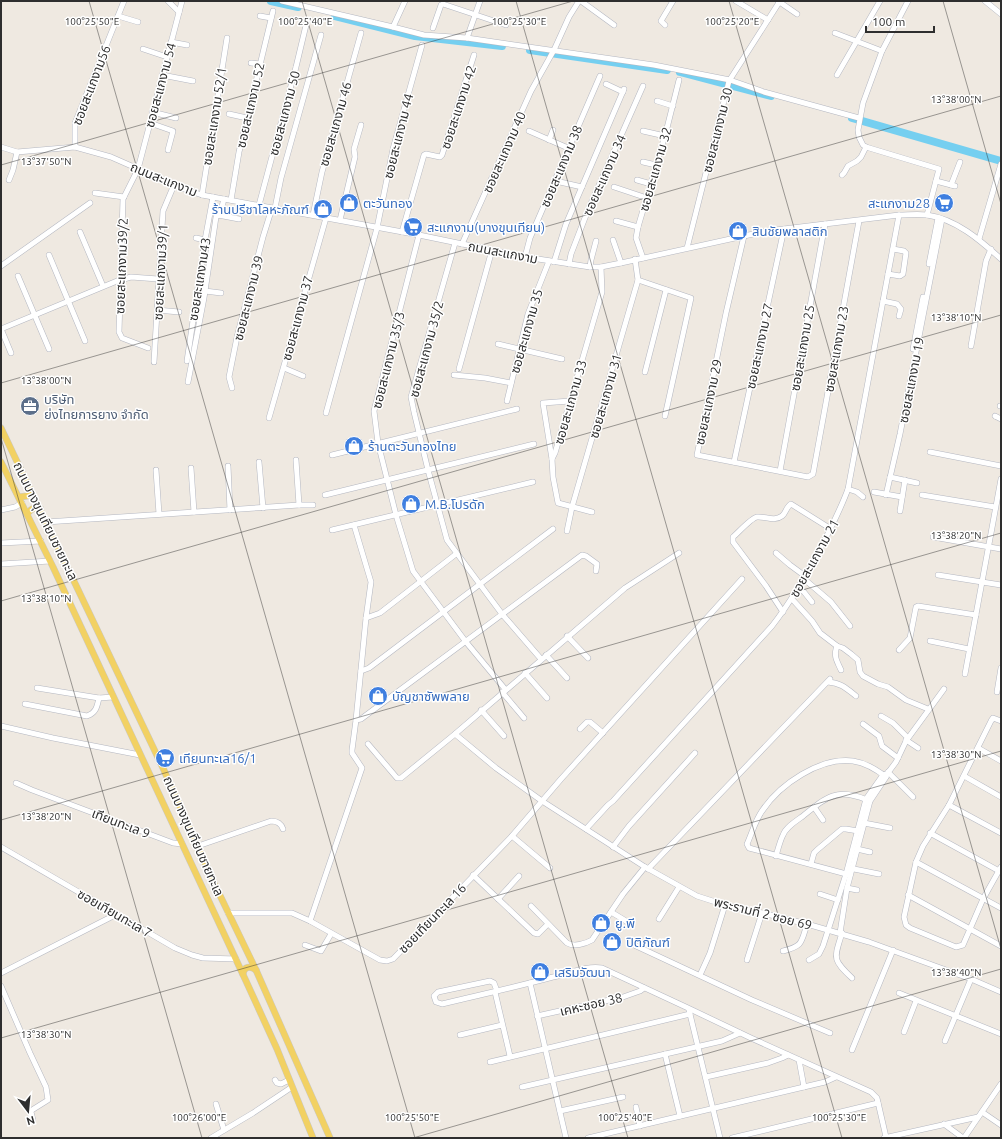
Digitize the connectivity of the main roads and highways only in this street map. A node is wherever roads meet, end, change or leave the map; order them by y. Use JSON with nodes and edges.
{"nodes":[{"id":1,"x":1,"y":428,"type":"edge"},
{"id":2,"x":1,"y":462,"type":"edge"},
{"id":3,"x":31,"y":491,"type":"junction"},
{"id":4,"x":20,"y":500,"type":"junction"},
{"id":5,"x":40,"y":508,"type":"junction"},
{"id":6,"x":28,"y":514,"type":"junction"},
{"id":7,"x":256,"y":970,"type":"junction"},
{"id":8,"x":243,"y":974,"type":"junction"},
{"id":9,"x":313,"y":1138,"type":"edge"},
{"id":10,"x":330,"y":1138,"type":"edge"}],
"edges":[{"from":1,"to":3,"type":"main road","name":"ถนนบางขุนเทียนชายทะเล"},
{"from":2,"to":4,"type":"main road","name":"ถนนบางขุนเทียนชายทะเล"},
{"from":3,"to":4,"type":"main road"},
{"from":3,"to":5,"type":"main road","name":"ถนนบางขุนเทียนชายทะเล"},
{"from":4,"to":6,"type":"main road","name":"ถนนบางขุนเทียนชายทะเล"},
{"from":5,"to":6,"type":"main road"},
{"from":5,"to":7,"type":"main road","name":"ถนนบางขุนเทียนชายทะเล"},
{"from":6,"to":8,"type":"main road","name":"ถนนบางขุนเทียนชายทะเล"},
{"from":7,"to":8,"type":"main road"},
{"from":7,"to":10,"type":"main road","name":"ถนนบางขุนเทียนชายทะเล"},
{"from":8,"to":9,"type":"main road","name":"ถนนบางขุนเทียนชายทะเล"}]}
